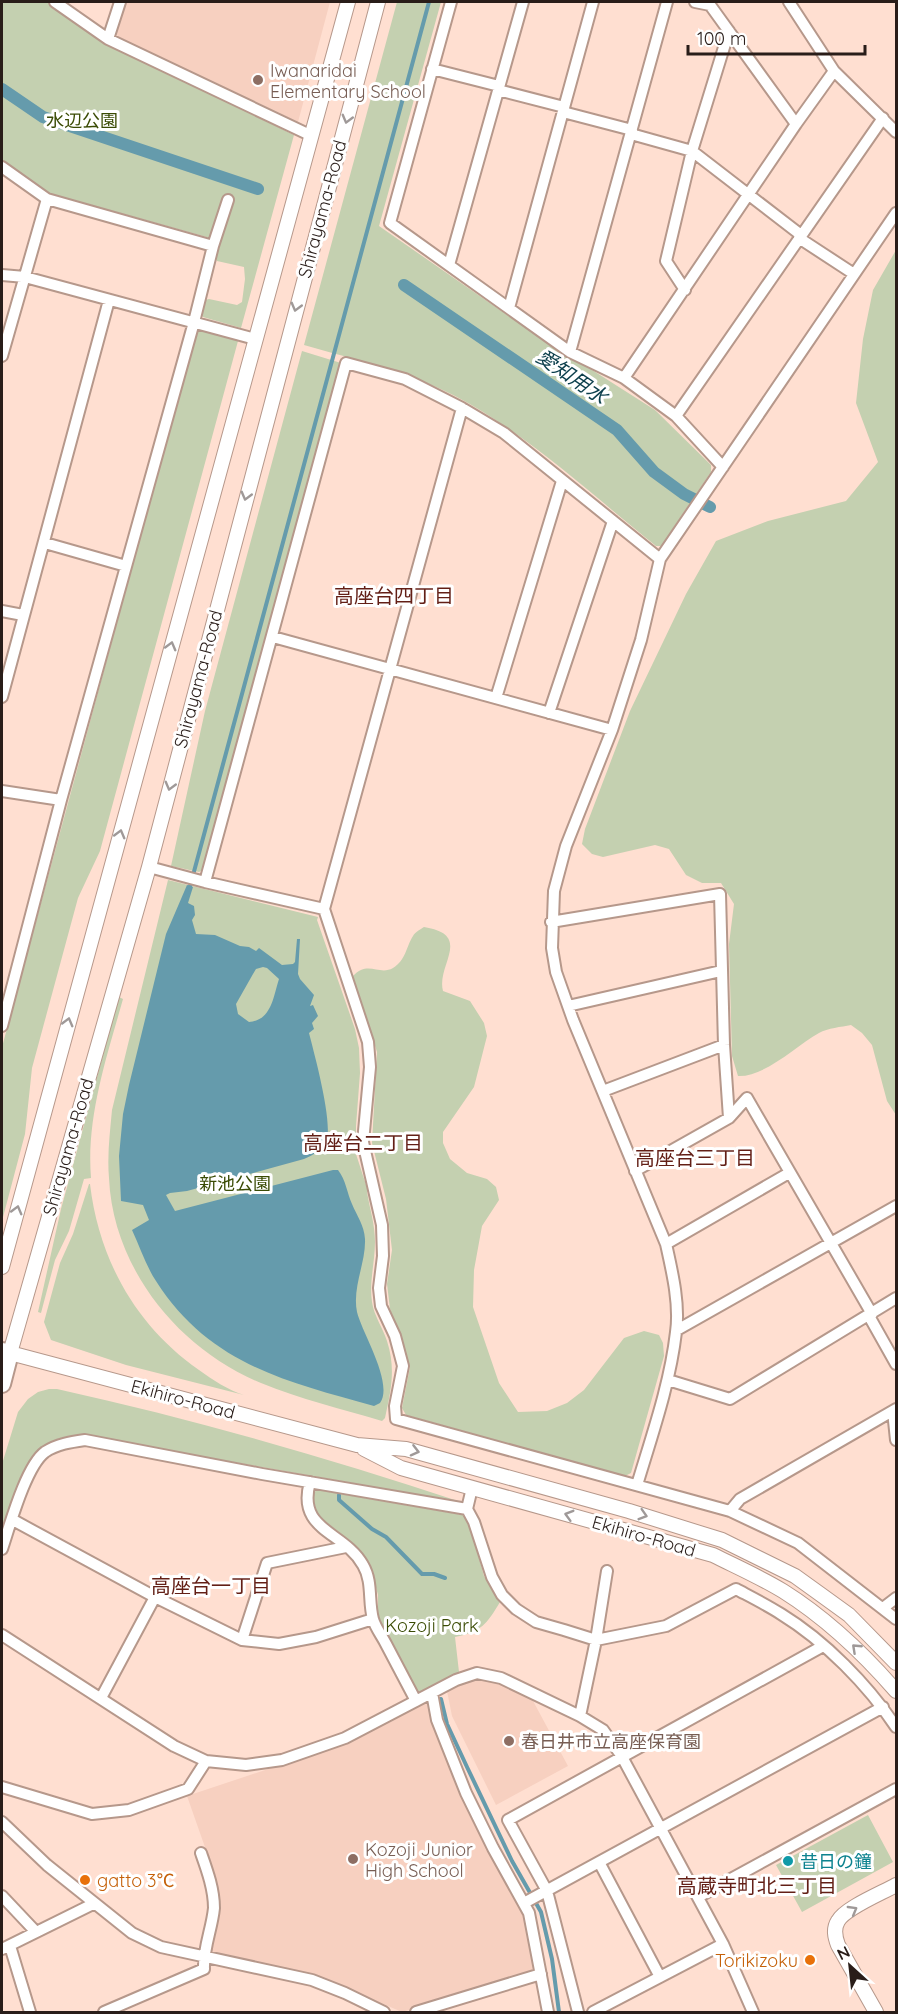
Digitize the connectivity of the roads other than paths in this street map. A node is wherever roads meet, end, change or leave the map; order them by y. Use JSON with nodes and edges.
{"nodes":[{"id":1,"x":55,"y":2,"type":"edge"},
{"id":2,"x":120,"y":2,"type":"edge"},
{"id":3,"x":348,"y":2,"type":"edge"},
{"id":4,"x":378,"y":2,"type":"edge"},
{"id":5,"x":451,"y":2,"type":"edge"},
{"id":6,"x":523,"y":2,"type":"edge"},
{"id":7,"x":593,"y":2,"type":"edge"},
{"id":8,"x":667,"y":2,"type":"edge"},
{"id":9,"x":695,"y":2,"type":"edge"},
{"id":10,"x":789,"y":2,"type":"edge"},
{"id":11,"x":729,"y":31,"type":"junction"},
{"id":12,"x":108,"y":39,"type":"junction"},
{"id":13,"x":432,"y":69,"type":"junction"},
{"id":14,"x":834,"y":71,"type":"junction"},
{"id":15,"x":499,"y":88,"type":"junction"},
{"id":16,"x":563,"y":109,"type":"junction"},
{"id":17,"x":883,"y":118,"type":"junction"},
{"id":18,"x":796,"y":124,"type":"junction"},
{"id":19,"x":632,"y":132,"type":"junction"},
{"id":20,"x":897,"y":132,"type":"edge"},
{"id":21,"x":312,"y":136,"type":"junction"},
{"id":22,"x":692,"y":151,"type":"junction"},
{"id":23,"x":2,"y":167,"type":"edge"},
{"id":24,"x":748,"y":195,"type":"junction"},
{"id":25,"x":47,"y":199,"type":"junction"},
{"id":26,"x":228,"y":200,"type":"dead end"},
{"id":27,"x":897,"y":213,"type":"edge"},
{"id":28,"x":800,"y":237,"type":"junction"},
{"id":29,"x":213,"y":246,"type":"junction"},
{"id":30,"x":449,"y":265,"type":"junction"},
{"id":31,"x":2,"y":274,"type":"edge"},
{"id":32,"x":854,"y":274,"type":"junction"},
{"id":33,"x":25,"y":277,"type":"junction"},
{"id":34,"x":685,"y":290,"type":"junction"},
{"id":35,"x":109,"y":300,"type":"junction"},
{"id":36,"x":509,"y":308,"type":"junction"},
{"id":37,"x":194,"y":322,"type":"junction"},
{"id":38,"x":255,"y":339,"type":"junction"},
{"id":39,"x":570,"y":352,"type":"junction"},
{"id":40,"x":2,"y":356,"type":"edge"},
{"id":41,"x":624,"y":378,"type":"junction"},
{"id":42,"x":462,"y":408,"type":"junction"},
{"id":43,"x":676,"y":416,"type":"junction"},
{"id":44,"x":723,"y":467,"type":"junction"},
{"id":45,"x":562,"y":481,"type":"junction"},
{"id":46,"x":613,"y":521,"type":"junction"},
{"id":47,"x":45,"y":543,"type":"junction"},
{"id":48,"x":660,"y":559,"type":"junction"},
{"id":49,"x":126,"y":567,"type":"junction"},
{"id":50,"x":2,"y":610,"type":"edge"},
{"id":51,"x":23,"y":615,"type":"junction"},
{"id":52,"x":273,"y":637,"type":"junction"},
{"id":53,"x":389,"y":669,"type":"junction"},
{"id":54,"x":2,"y":697,"type":"edge"},
{"id":55,"x":496,"y":698,"type":"junction"},
{"id":56,"x":549,"y":713,"type":"junction"},
{"id":57,"x":612,"y":730,"type":"junction"},
{"id":58,"x":2,"y":791,"type":"edge"},
{"id":59,"x":61,"y":800,"type":"junction"},
{"id":60,"x":148,"y":867,"type":"junction"},
{"id":61,"x":205,"y":882,"type":"junction"},
{"id":62,"x":324,"y":909,"type":"junction"},
{"id":63,"x":552,"y":922,"type":"junction"},
{"id":64,"x":721,"y":971,"type":"junction"},
{"id":65,"x":568,"y":1006,"type":"junction"},
{"id":66,"x":2,"y":1020,"type":"edge"},
{"id":67,"x":724,"y":1045,"type":"junction"},
{"id":68,"x":603,"y":1091,"type":"junction"},
{"id":69,"x":729,"y":1118,"type":"junction"},
{"id":70,"x":635,"y":1171,"type":"junction"},
{"id":71,"x":789,"y":1173,"type":"junction"},
{"id":72,"x":897,"y":1206,"type":"edge"},
{"id":73,"x":830,"y":1243,"type":"junction"},
{"id":74,"x":666,"y":1244,"type":"junction"},
{"id":75,"x":2,"y":1267,"type":"edge"},
{"id":76,"x":897,"y":1298,"type":"edge"},
{"id":77,"x":870,"y":1315,"type":"junction"},
{"id":78,"x":677,"y":1330,"type":"junction"},
{"id":79,"x":6,"y":1352,"type":"edge"},
{"id":80,"x":897,"y":1365,"type":"edge"},
{"id":81,"x":668,"y":1380,"type":"junction"},
{"id":82,"x":2,"y":1384,"type":"edge"},
{"id":83,"x":895,"y":1410,"type":"edge"},
{"id":84,"x":897,"y":1440,"type":"edge"},
{"id":85,"x":357,"y":1445,"type":"junction"},
{"id":86,"x":310,"y":1482,"type":"junction"},
{"id":87,"x":637,"y":1485,"type":"junction"},
{"id":88,"x":472,"y":1488,"type":"junction"},
{"id":89,"x":467,"y":1509,"type":"junction"},
{"id":90,"x":730,"y":1511,"type":"junction"},
{"id":91,"x":13,"y":1520,"type":"junction"},
{"id":92,"x":346,"y":1547,"type":"junction"},
{"id":93,"x":2,"y":1549,"type":"edge"},
{"id":94,"x":607,"y":1571,"type":"dead end"},
{"id":95,"x":155,"y":1597,"type":"junction"},
{"id":96,"x":897,"y":1598,"type":"edge"},
{"id":97,"x":883,"y":1608,"type":"junction"},
{"id":98,"x":373,"y":1619,"type":"junction"},
{"id":99,"x":897,"y":1619,"type":"edge"},
{"id":100,"x":2,"y":1635,"type":"edge"},
{"id":101,"x":242,"y":1640,"type":"junction"},
{"id":102,"x":596,"y":1640,"type":"junction"},
{"id":103,"x":822,"y":1646,"type":"junction"},
{"id":104,"x":897,"y":1663,"type":"edge"},
{"id":105,"x":897,"y":1690,"type":"edge"},
{"id":106,"x":432,"y":1693,"type":"junction"},
{"id":107,"x":101,"y":1698,"type":"junction"},
{"id":108,"x":416,"y":1701,"type":"junction"},
{"id":109,"x":883,"y":1707,"type":"junction"},
{"id":110,"x":580,"y":1716,"type":"junction"},
{"id":111,"x":897,"y":1728,"type":"edge"},
{"id":112,"x":621,"y":1755,"type":"junction"},
{"id":113,"x":206,"y":1761,"type":"junction"},
{"id":114,"x":2,"y":1787,"type":"edge"},
{"id":115,"x":897,"y":1789,"type":"edge"},
{"id":116,"x":2,"y":1822,"type":"edge"},
{"id":117,"x":660,"y":1828,"type":"junction"},
{"id":118,"x":201,"y":1852,"type":"dead end"},
{"id":119,"x":599,"y":1862,"type":"junction"},
{"id":120,"x":897,"y":1886,"type":"edge"},
{"id":121,"x":544,"y":1892,"type":"junction"},
{"id":122,"x":2,"y":1896,"type":"edge"},
{"id":123,"x":698,"y":1898,"type":"junction"},
{"id":124,"x":524,"y":1903,"type":"junction"},
{"id":125,"x":93,"y":1904,"type":"junction"},
{"id":126,"x":36,"y":1932,"type":"junction"},
{"id":127,"x":723,"y":1944,"type":"junction"},
{"id":128,"x":6,"y":1948,"type":"edge"},
{"id":129,"x":203,"y":1958,"type":"junction"},
{"id":130,"x":541,"y":1974,"type":"junction"},
{"id":131,"x":660,"y":1977,"type":"junction"},
{"id":132,"x":381,"y":2012,"type":"edge"},
{"id":133,"x":30,"y":2013,"type":"edge"},
{"id":134,"x":104,"y":2013,"type":"edge"},
{"id":135,"x":416,"y":2013,"type":"edge"},
{"id":136,"x":548,"y":2013,"type":"edge"},
{"id":137,"x":578,"y":2013,"type":"edge"},
{"id":138,"x":593,"y":2013,"type":"edge"},
{"id":139,"x":753,"y":2013,"type":"edge"},
{"id":140,"x":876,"y":2013,"type":"edge"}],
"edges":[{"from":1,"to":12,"type":"street"},
{"from":2,"to":12,"type":"street"},
{"from":3,"to":21,"type":"street","name":"Shirayama-Road"},
{"from":4,"to":60,"type":"street","name":"Shirayama-Road","one_way":true},
{"from":5,"to":13,"type":"street"},
{"from":6,"to":15,"type":"street"},
{"from":7,"to":16,"type":"street"},
{"from":8,"to":19,"type":"street"},
{"from":9,"to":11,"type":"street"},
{"from":10,"to":14,"type":"street"},
{"from":11,"to":18,"type":"street"},
{"from":11,"to":22,"type":"street"},
{"from":12,"to":21,"type":"street"},
{"from":13,"to":15,"type":"street"},
{"from":13,"to":30,"type":"street"},
{"from":14,"to":17,"type":"street"},
{"from":14,"to":18,"type":"street"},
{"from":15,"to":16,"type":"street"},
{"from":15,"to":30,"type":"street"},
{"from":16,"to":19,"type":"street"},
{"from":16,"to":36,"type":"street"},
{"from":17,"to":20,"type":"street"},
{"from":17,"to":28,"type":"street"},
{"from":18,"to":24,"type":"street"},
{"from":19,"to":22,"type":"street"},
{"from":19,"to":39,"type":"street"},
{"from":21,"to":38,"type":"street","name":"Shirayama-Road"},
{"from":22,"to":24,"type":"street"},
{"from":22,"to":34,"type":"street"},
{"from":23,"to":25,"type":"street"},
{"from":24,"to":28,"type":"street"},
{"from":24,"to":34,"type":"street"},
{"from":25,"to":29,"type":"street"},
{"from":25,"to":33,"type":"street"},
{"from":26,"to":29,"type":"street"},
{"from":27,"to":32,"type":"street"},
{"from":28,"to":32,"type":"street"},
{"from":28,"to":43,"type":"street"},
{"from":29,"to":37,"type":"street"},
{"from":30,"to":36,"type":"street"},
{"from":31,"to":33,"type":"street"},
{"from":32,"to":44,"type":"street"},
{"from":33,"to":35,"type":"street"},
{"from":33,"to":40,"type":"street"},
{"from":34,"to":41,"type":"street"},
{"from":35,"to":37,"type":"street"},
{"from":35,"to":47,"type":"street"},
{"from":36,"to":39,"type":"street"},
{"from":37,"to":38,"type":"street"},
{"from":37,"to":49,"type":"street"},
{"from":75,"to":38,"type":"street","name":"Shirayama-Road","one_way":true},
{"from":39,"to":41,"type":"street"},
{"from":41,"to":43,"type":"street"},
{"from":42,"to":45,"type":"street"},
{"from":42,"to":52,"type":"street"},
{"from":42,"to":53,"type":"street"},
{"from":43,"to":44,"type":"street"},
{"from":44,"to":48,"type":"street"},
{"from":45,"to":46,"type":"street"},
{"from":45,"to":55,"type":"street"},
{"from":46,"to":48,"type":"street"},
{"from":46,"to":56,"type":"street"},
{"from":47,"to":49,"type":"street"},
{"from":47,"to":51,"type":"street"},
{"from":48,"to":57,"type":"street"},
{"from":49,"to":59,"type":"street"},
{"from":50,"to":51,"type":"street"},
{"from":51,"to":54,"type":"street"},
{"from":52,"to":53,"type":"street"},
{"from":52,"to":61,"type":"street"},
{"from":53,"to":55,"type":"street"},
{"from":53,"to":62,"type":"street"},
{"from":55,"to":56,"type":"street"},
{"from":56,"to":57,"type":"street"},
{"from":57,"to":63,"type":"street"},
{"from":58,"to":59,"type":"street"},
{"from":59,"to":66,"type":"street"},
{"from":60,"to":61,"type":"street"},
{"from":60,"to":79,"type":"street","name":"Shirayama-Road"},
{"from":61,"to":62,"type":"street"},
{"from":62,"to":87,"type":"street"},
{"from":63,"to":64,"type":"street"},
{"from":63,"to":65,"type":"street"},
{"from":64,"to":65,"type":"street"},
{"from":64,"to":67,"type":"street"},
{"from":65,"to":68,"type":"street"},
{"from":67,"to":68,"type":"street"},
{"from":67,"to":69,"type":"street"},
{"from":68,"to":70,"type":"street"},
{"from":69,"to":70,"type":"street"},
{"from":69,"to":71,"type":"street"},
{"from":70,"to":74,"type":"street"},
{"from":71,"to":73,"type":"street"},
{"from":71,"to":74,"type":"street"},
{"from":72,"to":73,"type":"street"},
{"from":73,"to":77,"type":"street"},
{"from":73,"to":78,"type":"street"},
{"from":74,"to":78,"type":"street"},
{"from":76,"to":77,"type":"street"},
{"from":77,"to":80,"type":"street"},
{"from":77,"to":81,"type":"street"},
{"from":78,"to":81,"type":"street"},
{"from":79,"to":82,"type":"main road"},
{"from":79,"to":85,"type":"street","name":"Ekihiro-Road"},
{"from":81,"to":87,"type":"street"},
{"from":83,"to":84,"type":"street"},
{"from":83,"to":90,"type":"street"},
{"from":85,"to":88,"type":"street","name":"Ekihiro-Road"},
{"from":85,"to":104,"type":"street","name":"Ekihiro-Road","one_way":true},
{"from":86,"to":89,"type":"street"},
{"from":86,"to":91,"type":"street"},
{"from":86,"to":92,"type":"street"},
{"from":87,"to":90,"type":"street"},
{"from":88,"to":89,"type":"street"},
{"from":105,"to":88,"type":"street","name":"Ekihiro-Road","one_way":true},
{"from":89,"to":102,"type":"street"},
{"from":90,"to":97,"type":"street"},
{"from":91,"to":93,"type":"street"},
{"from":91,"to":95,"type":"street"},
{"from":92,"to":98,"type":"street"},
{"from":92,"to":101,"type":"street"},
{"from":94,"to":102,"type":"street"},
{"from":95,"to":101,"type":"street"},
{"from":95,"to":107,"type":"street"},
{"from":96,"to":97,"type":"street"},
{"from":97,"to":99,"type":"street"},
{"from":98,"to":101,"type":"street"},
{"from":98,"to":108,"type":"street"},
{"from":100,"to":107,"type":"street"},
{"from":102,"to":103,"type":"street"},
{"from":102,"to":110,"type":"street"},
{"from":103,"to":109,"type":"street"},
{"from":103,"to":112,"type":"street"},
{"from":106,"to":108,"type":"street"},
{"from":106,"to":110,"type":"street"},
{"from":106,"to":124,"type":"street"},
{"from":107,"to":113,"type":"street"},
{"from":108,"to":113,"type":"street"},
{"from":109,"to":111,"type":"street"},
{"from":109,"to":117,"type":"street"},
{"from":110,"to":112,"type":"street"},
{"from":112,"to":117,"type":"street"},
{"from":112,"to":121,"type":"street"},
{"from":113,"to":114,"type":"street"},
{"from":115,"to":123,"type":"street"},
{"from":116,"to":125,"type":"street"},
{"from":117,"to":119,"type":"street"},
{"from":117,"to":123,"type":"street"},
{"from":118,"to":129,"type":"street"},
{"from":119,"to":121,"type":"street"},
{"from":119,"to":131,"type":"street"},
{"from":140,"to":120,"type":"street","one_way":true},
{"from":121,"to":124,"type":"street"},
{"from":121,"to":137,"type":"street"},
{"from":122,"to":126,"type":"street"},
{"from":123,"to":127,"type":"street"},
{"from":124,"to":130,"type":"street"},
{"from":125,"to":126,"type":"street"},
{"from":125,"to":129,"type":"street"},
{"from":126,"to":128,"type":"street"},
{"from":127,"to":131,"type":"street"},
{"from":127,"to":139,"type":"street"},
{"from":128,"to":133,"type":"street"},
{"from":129,"to":132,"type":"street"},
{"from":129,"to":134,"type":"street"},
{"from":130,"to":135,"type":"street"},
{"from":130,"to":136,"type":"street"},
{"from":131,"to":138,"type":"street"}]}
